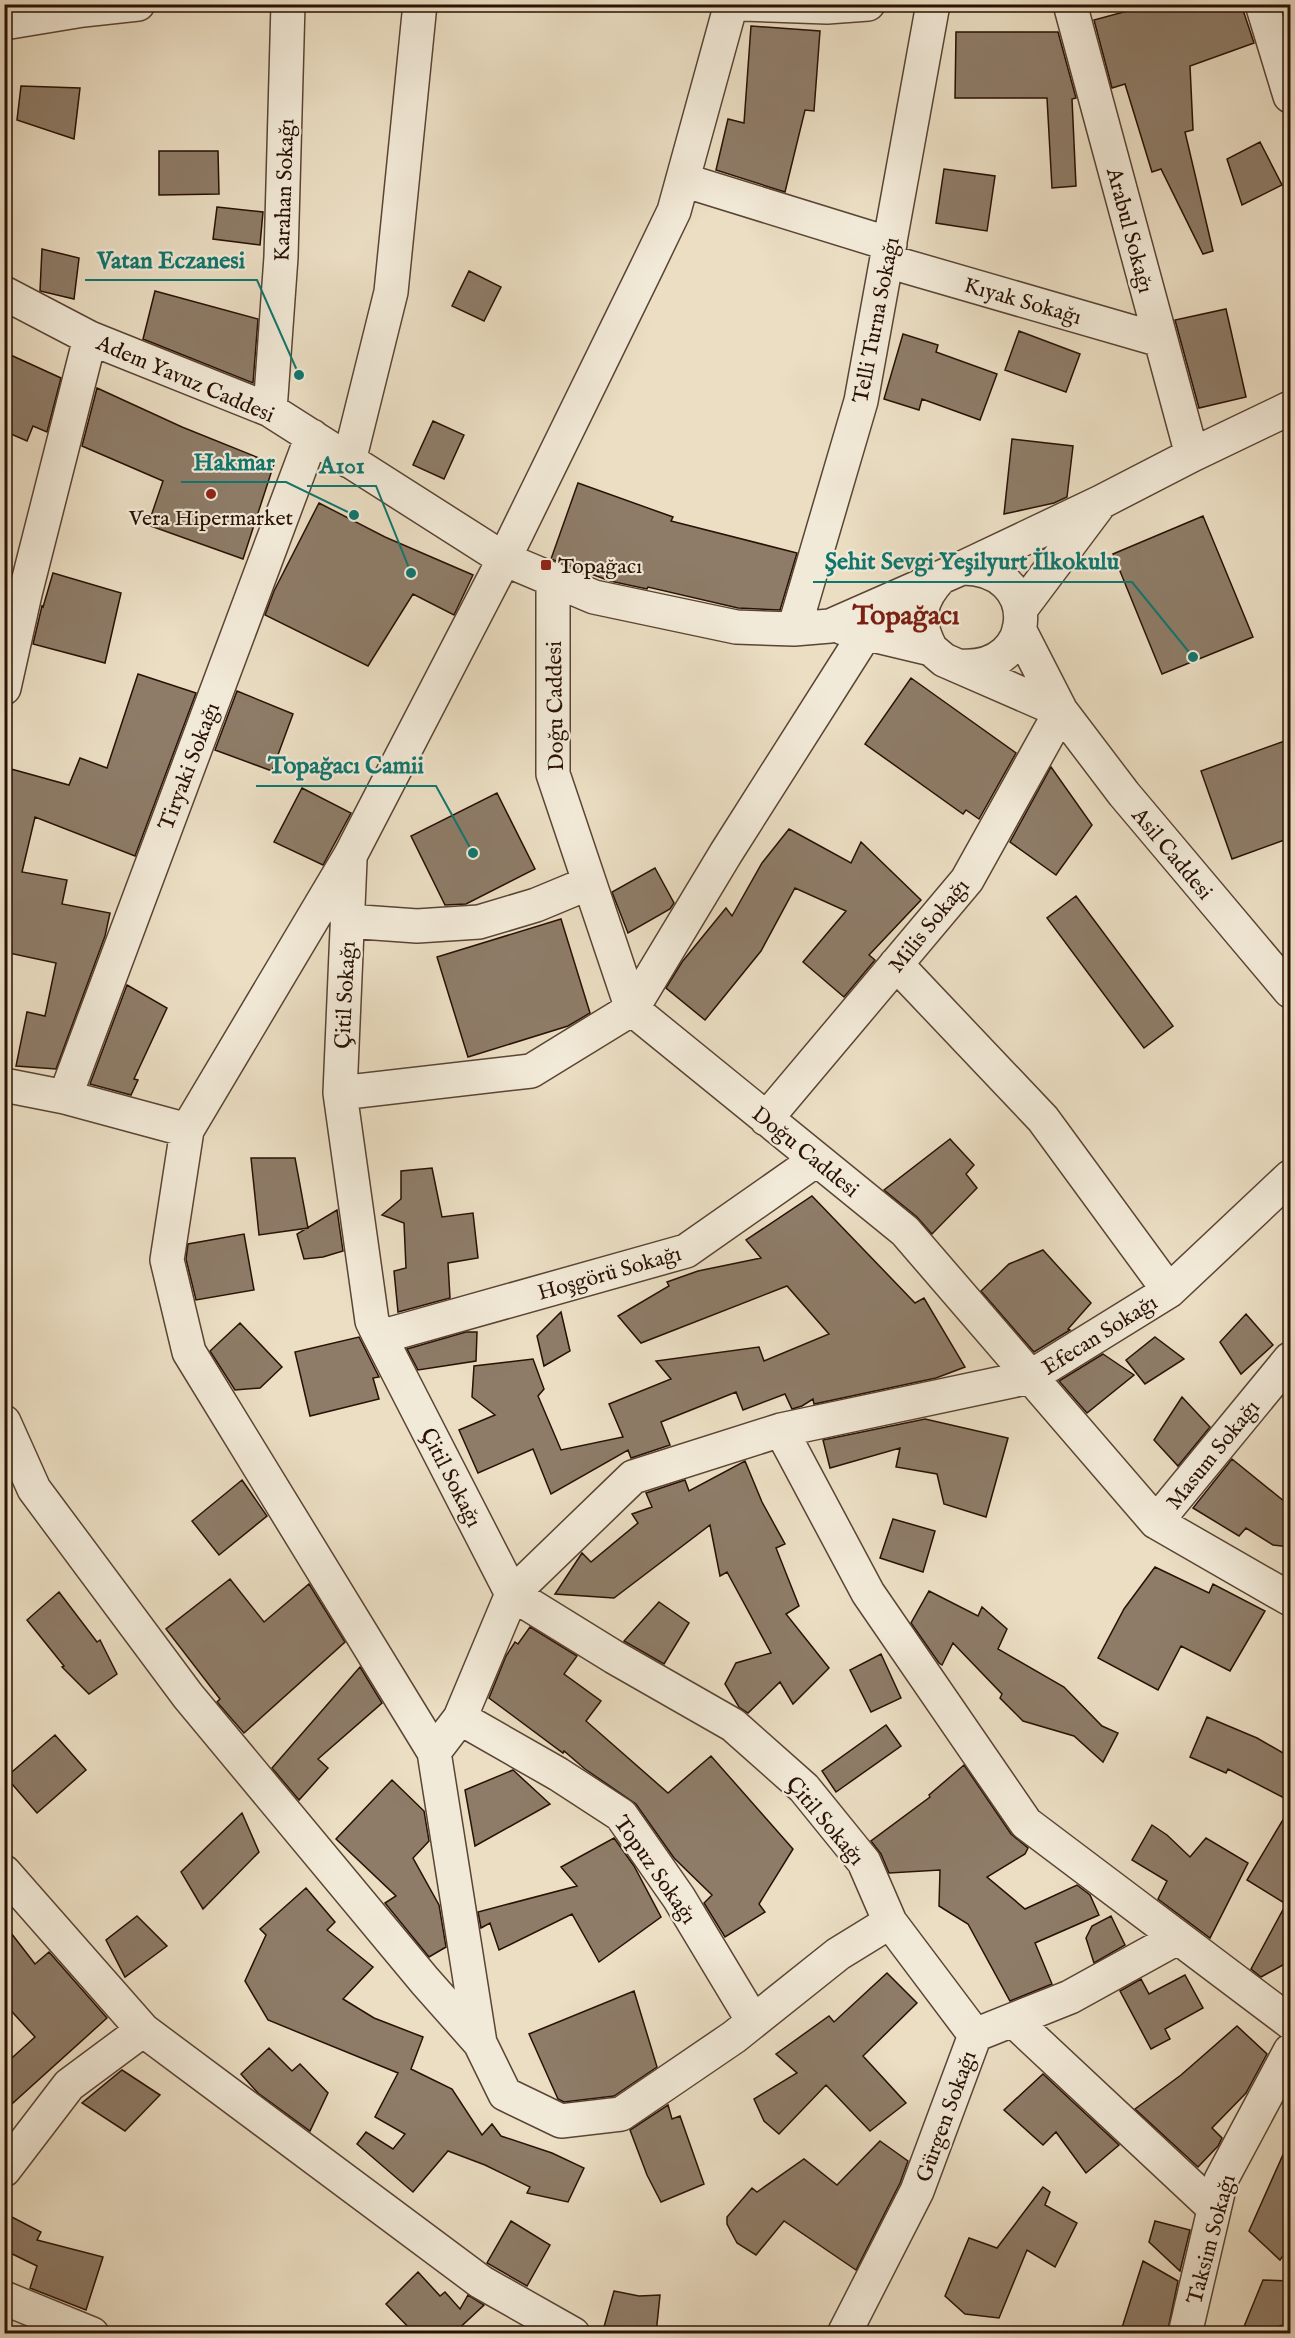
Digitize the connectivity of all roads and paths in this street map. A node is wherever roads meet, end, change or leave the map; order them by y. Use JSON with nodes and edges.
{"nodes":[{"id":1,"x":138,"y":4,"type":"edge"},
{"id":2,"x":288,"y":4,"type":"edge"},
{"id":3,"x":420,"y":4,"type":"edge"},
{"id":4,"x":731,"y":4,"type":"edge"},
{"id":5,"x":744,"y":4,"type":"edge"},
{"id":6,"x":868,"y":4,"type":"edge"},
{"id":7,"x":933,"y":4,"type":"edge"},
{"id":8,"x":1070,"y":4,"type":"edge"},
{"id":9,"x":1262,"y":4,"type":"edge"},
{"id":10,"x":4,"y":23,"type":"edge"},
{"id":11,"x":1290,"y":96,"type":"edge"},
{"id":12,"x":683,"y":180,"type":"junction"},
{"id":13,"x":888,"y":252,"type":"junction"},
{"id":14,"x":4,"y":293,"type":"edge"},
{"id":15,"x":90,"y":338,"type":"junction"},
{"id":16,"x":1160,"y":340,"type":"junction"},
{"id":17,"x":1290,"y":408,"type":"edge"},
{"id":18,"x":270,"y":410,"type":"junction"},
{"id":19,"x":312,"y":436,"type":"junction"},
{"id":20,"x":1192,"y":455,"type":"junction"},
{"id":21,"x":349,"y":461,"type":"junction"},
{"id":22,"x":1101,"y":502,"type":"junction"},
{"id":23,"x":504,"y":559,"type":"junction"},
{"id":24,"x":951,"y":573,"type":"junction"},
{"id":25,"x":553,"y":579,"type":"junction"},
{"id":26,"x":15,"y":587,"type":"edge"},
{"id":27,"x":1019,"y":620,"type":"junction"},
{"id":28,"x":830,"y":626,"type":"junction"},
{"id":29,"x":794,"y":629,"type":"junction"},
{"id":30,"x":865,"y":634,"type":"junction"},
{"id":31,"x":932,"y":649,"type":"junction"},
{"id":32,"x":960,"y":666,"type":"junction"},
{"id":33,"x":4,"y":688,"type":"edge"},
{"id":34,"x":1061,"y":711,"type":"junction"},
{"id":35,"x":350,"y":856,"type":"junction"},
{"id":36,"x":589,"y":883,"type":"junction"},
{"id":37,"x":347,"y":921,"type":"junction"},
{"id":38,"x":896,"y":964,"type":"junction"},
{"id":39,"x":1290,"y":991,"type":"edge"},
{"id":40,"x":632,"y":1009,"type":"junction"},
{"id":41,"x":4,"y":1085,"type":"edge"},
{"id":42,"x":340,"y":1093,"type":"junction"},
{"id":43,"x":65,"y":1097,"type":"junction"},
{"id":44,"x":766,"y":1119,"type":"junction"},
{"id":45,"x":187,"y":1130,"type":"junction"},
{"id":46,"x":816,"y":1160,"type":"junction"},
{"id":47,"x":1290,"y":1177,"type":"edge"},
{"id":48,"x":1169,"y":1291,"type":"junction"},
{"id":49,"x":380,"y":1337,"type":"junction"},
{"id":50,"x":1290,"y":1359,"type":"edge"},
{"id":51,"x":1030,"y":1377,"type":"junction"},
{"id":52,"x":4,"y":1422,"type":"edge"},
{"id":53,"x":781,"y":1430,"type":"junction"},
{"id":54,"x":1156,"y":1522,"type":"junction"},
{"id":55,"x":512,"y":1593,"type":"junction"},
{"id":56,"x":1290,"y":1599,"type":"edge"},
{"id":57,"x":460,"y":1718,"type":"junction"},
{"id":58,"x":434,"y":1752,"type":"junction"},
{"id":59,"x":4,"y":1872,"type":"edge"},
{"id":60,"x":890,"y":1922,"type":"junction"},
{"id":61,"x":1177,"y":1938,"type":"junction"},
{"id":62,"x":1013,"y":2020,"type":"junction"},
{"id":63,"x":753,"y":2021,"type":"junction"},
{"id":64,"x":1290,"y":2022,"type":"edge"},
{"id":65,"x":143,"y":2030,"type":"junction"},
{"id":66,"x":975,"y":2035,"type":"junction"},
{"id":67,"x":480,"y":2043,"type":"junction"},
{"id":68,"x":1290,"y":2051,"type":"edge"},
{"id":69,"x":4,"y":2170,"type":"edge"},
{"id":70,"x":1215,"y":2208,"type":"junction"},
{"id":71,"x":4,"y":2298,"type":"edge"},
{"id":72,"x":92,"y":2334,"type":"edge"},
{"id":73,"x":573,"y":2334,"type":"edge"},
{"id":74,"x":844,"y":2334,"type":"edge"},
{"id":75,"x":1185,"y":2334,"type":"edge"}],
"edges":[{"from":1,"to":10,"type":"street"},
{"from":2,"to":18,"type":"street","name":"Karahan Sokağı"},
{"from":3,"to":21,"type":"street"},
{"from":4,"to":12,"type":"street"},
{"from":5,"to":6,"type":"street"},
{"from":7,"to":13,"type":"street","name":"Telli Turna Sokağı"},
{"from":8,"to":16,"type":"street","name":"Arabul Sokağı"},
{"from":9,"to":11,"type":"street"},
{"from":12,"to":13,"type":"street","name":"Kıyak Sokağı"},
{"from":12,"to":23,"type":"street"},
{"from":13,"to":16,"type":"street","name":"Kıyak Sokağı"},
{"from":13,"to":29,"type":"street","name":"Telli Turna Sokağı"},
{"from":14,"to":15,"type":"street","name":"Adem Yavuz Caddesi"},
{"from":15,"to":18,"type":"street","name":"Adem Yavuz Caddesi"},
{"from":15,"to":26,"type":"street"},
{"from":16,"to":20,"type":"street","name":"Arabul Sokağı"},
{"from":17,"to":20,"type":"street","name":"Adem Yavuz Caddesi"},
{"from":18,"to":19,"type":"street","name":"Adem Yavuz Caddesi"},
{"from":19,"to":21,"type":"street","name":"Adem Yavuz Caddesi"},
{"from":19,"to":43,"type":"street","name":"Tiryaki Sokağı"},
{"from":20,"to":22,"type":"street","name":"Adem Yavuz Caddesi"},
{"from":21,"to":23,"type":"street","name":"Adem Yavuz Caddesi"},
{"from":22,"to":24,"type":"street","name":"Adem Yavuz Caddesi"},
{"from":22,"to":27,"type":"street","name":"Adem Yavuz Caddesi"},
{"from":23,"to":25,"type":"street","name":"Adem Yavuz Caddesi"},
{"from":23,"to":35,"type":"street"},
{"from":24,"to":27,"type":"street"},
{"from":24,"to":28,"type":"street","name":"Adem Yavuz Caddesi"},
{"from":24,"to":31,"type":"street"},
{"from":25,"to":29,"type":"street","name":"Adem Yavuz Caddesi"},
{"from":25,"to":36,"type":"street","name":"Doğu Caddesi"},
{"from":26,"to":33,"type":"street"},
{"from":27,"to":32,"type":"street"},
{"from":27,"to":34,"type":"street","name":"Asil Caddesi"},
{"from":28,"to":29,"type":"street","name":"Adem Yavuz Caddesi"},
{"from":28,"to":30,"type":"street","name":"Adem Yavuz Caddesi"},
{"from":30,"to":31,"type":"street","name":"Adem Yavuz Caddesi"},
{"from":30,"to":40,"type":"street"},
{"from":31,"to":32,"type":"street","name":"Adem Yavuz Caddesi"},
{"from":32,"to":34,"type":"street","name":"Asil Caddesi"},
{"from":34,"to":38,"type":"street","name":"Milis Sokağı"},
{"from":34,"to":39,"type":"street","name":"Asil Caddesi"},
{"from":35,"to":37,"type":"street","name":"Çitil Sokağı"},
{"from":35,"to":45,"type":"street"},
{"from":36,"to":37,"type":"street"},
{"from":36,"to":40,"type":"street","name":"Doğu Caddesi"},
{"from":37,"to":42,"type":"street","name":"Çitil Sokağı"},
{"from":38,"to":44,"type":"street","name":"Milis Sokağı"},
{"from":38,"to":48,"type":"street"},
{"from":40,"to":42,"type":"street"},
{"from":40,"to":44,"type":"street","name":"Doğu Caddesi"},
{"from":41,"to":43,"type":"street"},
{"from":42,"to":49,"type":"street","name":"Çitil Sokağı"},
{"from":43,"to":45,"type":"street"},
{"from":44,"to":46,"type":"street","name":"Doğu Caddesi"},
{"from":45,"to":58,"type":"street"},
{"from":46,"to":49,"type":"street","name":"Hoşgörü Sokağı"},
{"from":46,"to":51,"type":"street","name":"Doğu Caddesi"},
{"from":47,"to":48,"type":"street","name":"Efecan Sokağı"},
{"from":48,"to":51,"type":"street","name":"Efecan Sokağı"},
{"from":49,"to":55,"type":"street","name":"Çitil Sokağı"},
{"from":50,"to":54,"type":"street","name":"Masum Sokağı"},
{"from":51,"to":53,"type":"street","name":"Efecan Sokağı"},
{"from":51,"to":54,"type":"street","name":"Doğu Caddesi"},
{"from":52,"to":67,"type":"street"},
{"from":53,"to":55,"type":"street","name":"Efecan Sokağı"},
{"from":53,"to":61,"type":"street"},
{"from":54,"to":56,"type":"street","name":"Doğu Caddesi"},
{"from":55,"to":57,"type":"street"},
{"from":55,"to":60,"type":"street","name":"Çitil Sokağı"},
{"from":57,"to":58,"type":"street"},
{"from":57,"to":63,"type":"street","name":"Topuz Sokağı"},
{"from":58,"to":67,"type":"street"},
{"from":59,"to":65,"type":"street"},
{"from":60,"to":63,"type":"street"},
{"from":60,"to":66,"type":"street","name":"Çitil Sokağı"},
{"from":61,"to":62,"type":"street","name":"Gürgen Sokağı"},
{"from":61,"to":64,"type":"street"},
{"from":62,"to":66,"type":"street","name":"Gürgen Sokağı"},
{"from":62,"to":70,"type":"street"},
{"from":63,"to":67,"type":"street"},
{"from":65,"to":69,"type":"street"},
{"from":65,"to":73,"type":"street"},
{"from":66,"to":74,"type":"street","name":"Gürgen Sokağı"},
{"from":68,"to":70,"type":"street","name":"Taksim Sokağı"},
{"from":70,"to":75,"type":"street","name":"Taksim Sokağı"},
{"from":71,"to":72,"type":"street"}]}
